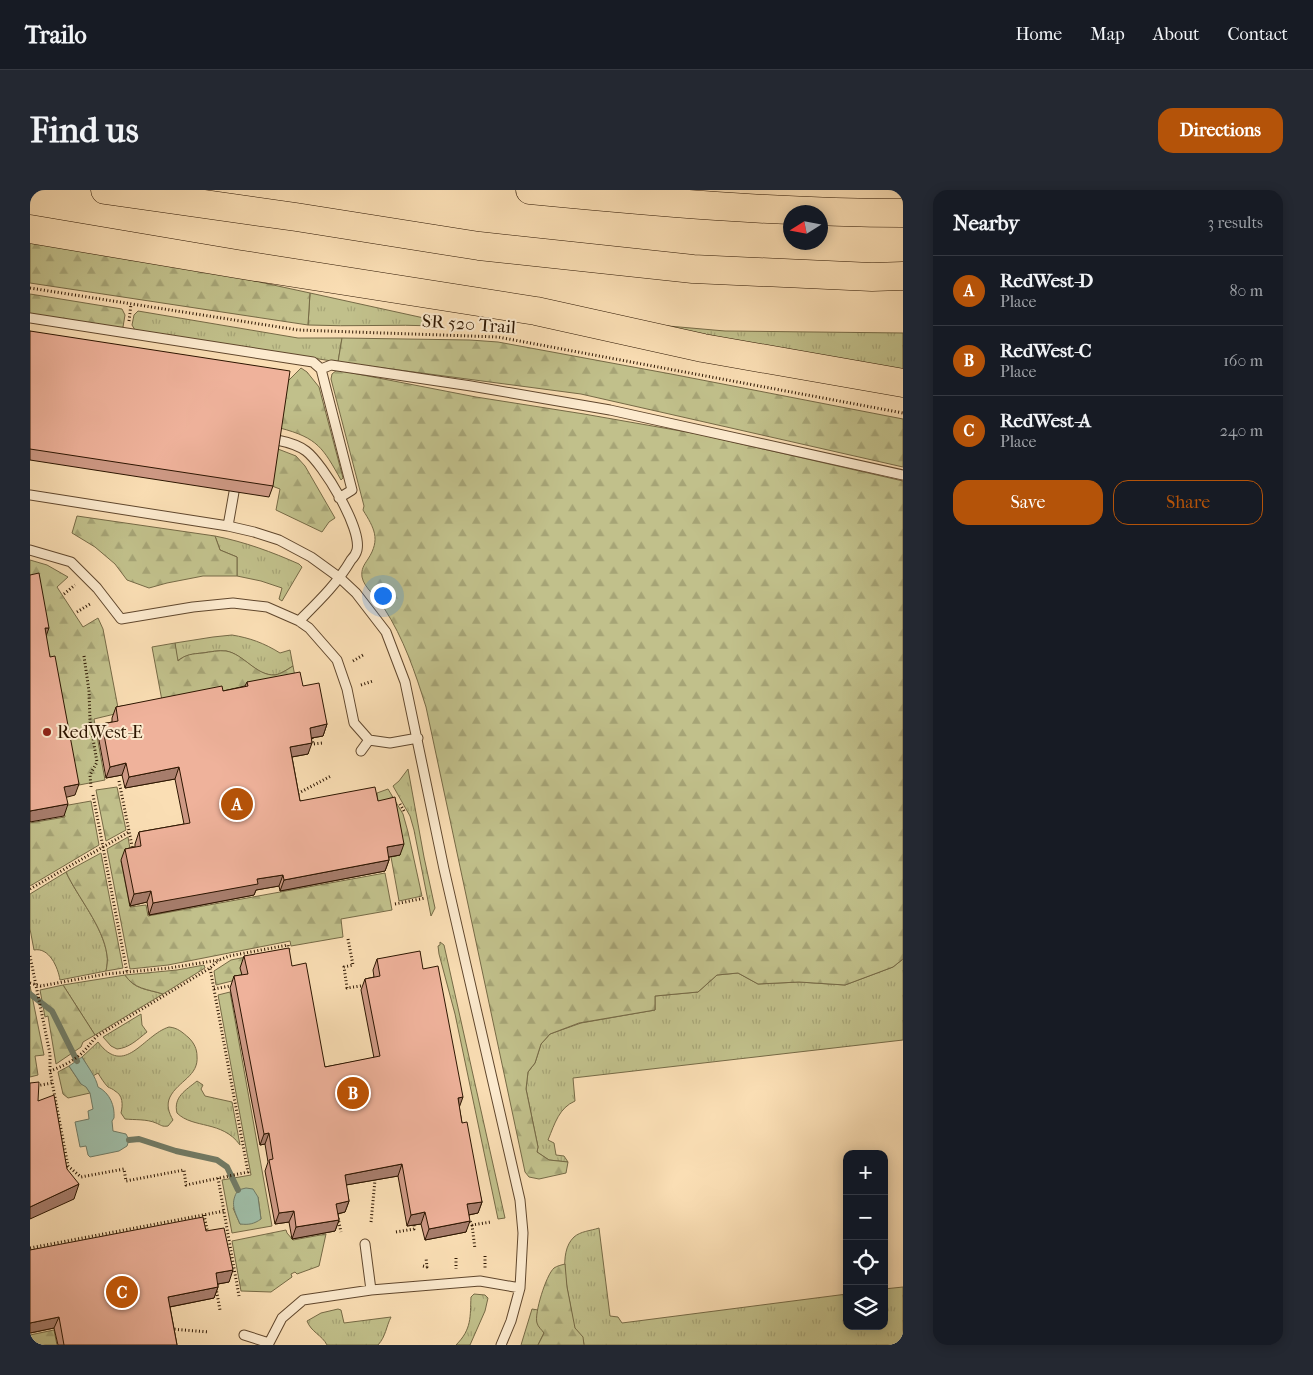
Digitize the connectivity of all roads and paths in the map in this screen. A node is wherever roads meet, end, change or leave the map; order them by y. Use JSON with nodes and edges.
{"nodes":[{"id":1,"x":105,"y":190,"type":"edge"},
{"id":2,"x":530,"y":190,"type":"edge"},
{"id":3,"x":903,"y":213,"type":"edge"},
{"id":4,"x":30,"y":229,"type":"edge"},
{"id":5,"x":903,"y":276,"type":"edge"},
{"id":6,"x":30,"y":288,"type":"edge"},
{"id":7,"x":30,"y":318,"type":"edge"},
{"id":8,"x":321,"y":368,"type":"junction"},
{"id":9,"x":903,"y":383,"type":"edge"},
{"id":10,"x":903,"y":413,"type":"edge"},
{"id":11,"x":277,"y":440,"type":"edge"},
{"id":12,"x":903,"y":475,"type":"edge"},
{"id":13,"x":234,"y":492,"type":"edge"},
{"id":14,"x":30,"y":495,"type":"edge"},
{"id":15,"x":339,"y":498,"type":"junction"},
{"id":16,"x":228,"y":526,"type":"junction"},
{"id":17,"x":30,"y":550,"type":"edge"},
{"id":18,"x":340,"y":578,"type":"junction"},
{"id":19,"x":75,"y":585,"type":"dead end"},
{"id":20,"x":64,"y":594,"type":"dead end"},
{"id":21,"x":90,"y":604,"type":"dead end"},
{"id":22,"x":77,"y":612,"type":"dead end"},
{"id":23,"x":299,"y":622,"type":"junction"},
{"id":24,"x":84,"y":656,"type":"dead end"},
{"id":25,"x":374,"y":681,"type":"dead end"},
{"id":26,"x":356,"y":686,"type":"dead end"},
{"id":27,"x":312,"y":738,"type":"edge"},
{"id":28,"x":418,"y":738,"type":"junction"},
{"id":29,"x":369,"y":740,"type":"junction"},
{"id":30,"x":323,"y":743,"type":"dead end"},
{"id":31,"x":361,"y":751,"type":"dead end"},
{"id":32,"x":331,"y":776,"type":"dead end"},
{"id":33,"x":119,"y":781,"type":"edge"},
{"id":34,"x":92,"y":787,"type":"dead end"},
{"id":35,"x":93,"y":795,"type":"dead end"},
{"id":36,"x":293,"y":796,"type":"edge"},
{"id":37,"x":400,"y":804,"type":"dead end"},
{"id":38,"x":404,"y":811,"type":"dead end"},
{"id":39,"x":129,"y":832,"type":"junction"},
{"id":40,"x":103,"y":847,"type":"junction"},
{"id":41,"x":134,"y":858,"type":"edge"},
{"id":42,"x":30,"y":889,"type":"edge"},
{"id":43,"x":425,"y":898,"type":"dead end"},
{"id":44,"x":396,"y":904,"type":"dead end"},
{"id":45,"x":348,"y":939,"type":"dead end"},
{"id":46,"x":289,"y":951,"type":"edge"},
{"id":47,"x":30,"y":956,"type":"edge"},
{"id":48,"x":219,"y":960,"type":"junction"},
{"id":49,"x":210,"y":968,"type":"junction"},
{"id":50,"x":127,"y":972,"type":"junction"},
{"id":51,"x":30,"y":983,"type":"edge"},
{"id":52,"x":243,"y":983,"type":"edge"},
{"id":53,"x":375,"y":983,"type":"edge"},
{"id":54,"x":35,"y":985,"type":"junction"},
{"id":55,"x":214,"y":989,"type":"junction"},
{"id":56,"x":50,"y":1071,"type":"junction"},
{"id":57,"x":52,"y":1083,"type":"junction"},
{"id":58,"x":30,"y":1087,"type":"edge"},
{"id":59,"x":218,"y":1178,"type":"junction"},
{"id":60,"x":375,"y":1180,"type":"edge"},
{"id":61,"x":224,"y":1211,"type":"junction"},
{"id":62,"x":204,"y":1215,"type":"junction"},
{"id":63,"x":332,"y":1219,"type":"edge"},
{"id":64,"x":371,"y":1222,"type":"dead end"},
{"id":65,"x":464,"y":1222,"type":"edge"},
{"id":66,"x":491,"y":1222,"type":"dead end"},
{"id":67,"x":414,"y":1225,"type":"edge"},
{"id":68,"x":472,"y":1225,"type":"junction"},
{"id":69,"x":341,"y":1232,"type":"edge"},
{"id":70,"x":396,"y":1232,"type":"dead end"},
{"id":71,"x":209,"y":1241,"type":"edge"},
{"id":72,"x":365,"y":1244,"type":"dead end"},
{"id":73,"x":30,"y":1248,"type":"edge"},
{"id":74,"x":475,"y":1249,"type":"dead end"},
{"id":75,"x":485,"y":1256,"type":"dead end"},
{"id":76,"x":426,"y":1258,"type":"dead end"},
{"id":77,"x":456,"y":1258,"type":"dead end"},
{"id":78,"x":423,"y":1266,"type":"dead end"},
{"id":79,"x":456,"y":1270,"type":"dead end"},
{"id":80,"x":485,"y":1271,"type":"dead end"},
{"id":81,"x":215,"y":1284,"type":"edge"},
{"id":82,"x":520,"y":1288,"type":"junction"},
{"id":83,"x":371,"y":1290,"type":"junction"},
{"id":84,"x":239,"y":1296,"type":"dead end"},
{"id":85,"x":220,"y":1310,"type":"dead end"},
{"id":86,"x":168,"y":1329,"type":"edge"},
{"id":87,"x":209,"y":1332,"type":"dead end"},
{"id":88,"x":244,"y":1335,"type":"dead end"},
{"id":89,"x":268,"y":1344,"type":"edge"},
{"id":90,"x":501,"y":1345,"type":"edge"}],
"edges":[{"from":1,"to":5,"type":"highway"},
{"from":2,"to":3,"type":"highway"},
{"from":4,"to":9,"type":"highway"},
{"from":6,"to":10,"type":"path","name":"SR 520 Trail"},
{"from":7,"to":8,"type":"lane"},
{"from":8,"to":12,"type":"lane"},
{"from":8,"to":15,"type":"lane"},
{"from":11,"to":15,"type":"lane"},
{"from":13,"to":16,"type":"lane"},
{"from":14,"to":16,"type":"lane"},
{"from":15,"to":18,"type":"lane"},
{"from":16,"to":18,"type":"lane"},
{"from":17,"to":23,"type":"lane"},
{"from":18,"to":23,"type":"lane"},
{"from":18,"to":28,"type":"lane"},
{"from":19,"to":20,"type":"path"},
{"from":21,"to":22,"type":"path"},
{"from":23,"to":29,"type":"lane"},
{"from":24,"to":34,"type":"path"},
{"from":25,"to":26,"type":"path"},
{"from":27,"to":30,"type":"path"},
{"from":28,"to":29,"type":"lane"},
{"from":28,"to":82,"type":"lane"},
{"from":29,"to":31,"type":"lane"},
{"from":32,"to":36,"type":"path"},
{"from":33,"to":39,"type":"path"},
{"from":35,"to":40,"type":"path"},
{"from":37,"to":38,"type":"path"},
{"from":39,"to":40,"type":"path"},
{"from":39,"to":41,"type":"path"},
{"from":40,"to":42,"type":"path"},
{"from":40,"to":50,"type":"path"},
{"from":43,"to":44,"type":"path"},
{"from":45,"to":53,"type":"path"},
{"from":46,"to":48,"type":"path"},
{"from":47,"to":54,"type":"path"},
{"from":48,"to":49,"type":"path"},
{"from":48,"to":50,"type":"path"},
{"from":49,"to":55,"type":"path"},
{"from":49,"to":56,"type":"path"},
{"from":50,"to":54,"type":"path"},
{"from":51,"to":54,"type":"path"},
{"from":52,"to":55,"type":"path"},
{"from":54,"to":56,"type":"path"},
{"from":55,"to":59,"type":"path"},
{"from":56,"to":57,"type":"path"},
{"from":57,"to":58,"type":"path"},
{"from":57,"to":59,"type":"path"},
{"from":59,"to":61,"type":"path"},
{"from":60,"to":64,"type":"path"},
{"from":61,"to":62,"type":"path"},
{"from":61,"to":84,"type":"path"},
{"from":62,"to":71,"type":"path"},
{"from":62,"to":73,"type":"path"},
{"from":63,"to":69,"type":"path"},
{"from":65,"to":68,"type":"path"},
{"from":66,"to":68,"type":"path"},
{"from":67,"to":70,"type":"path"},
{"from":68,"to":74,"type":"path"},
{"from":72,"to":83,"type":"lane"},
{"from":75,"to":80,"type":"path"},
{"from":76,"to":78,"type":"path"},
{"from":77,"to":79,"type":"path"},
{"from":81,"to":85,"type":"path"},
{"from":82,"to":83,"type":"lane"},
{"from":82,"to":90,"type":"lane"},
{"from":83,"to":89,"type":"lane"},
{"from":86,"to":87,"type":"path"},
{"from":88,"to":89,"type":"lane"}]}
